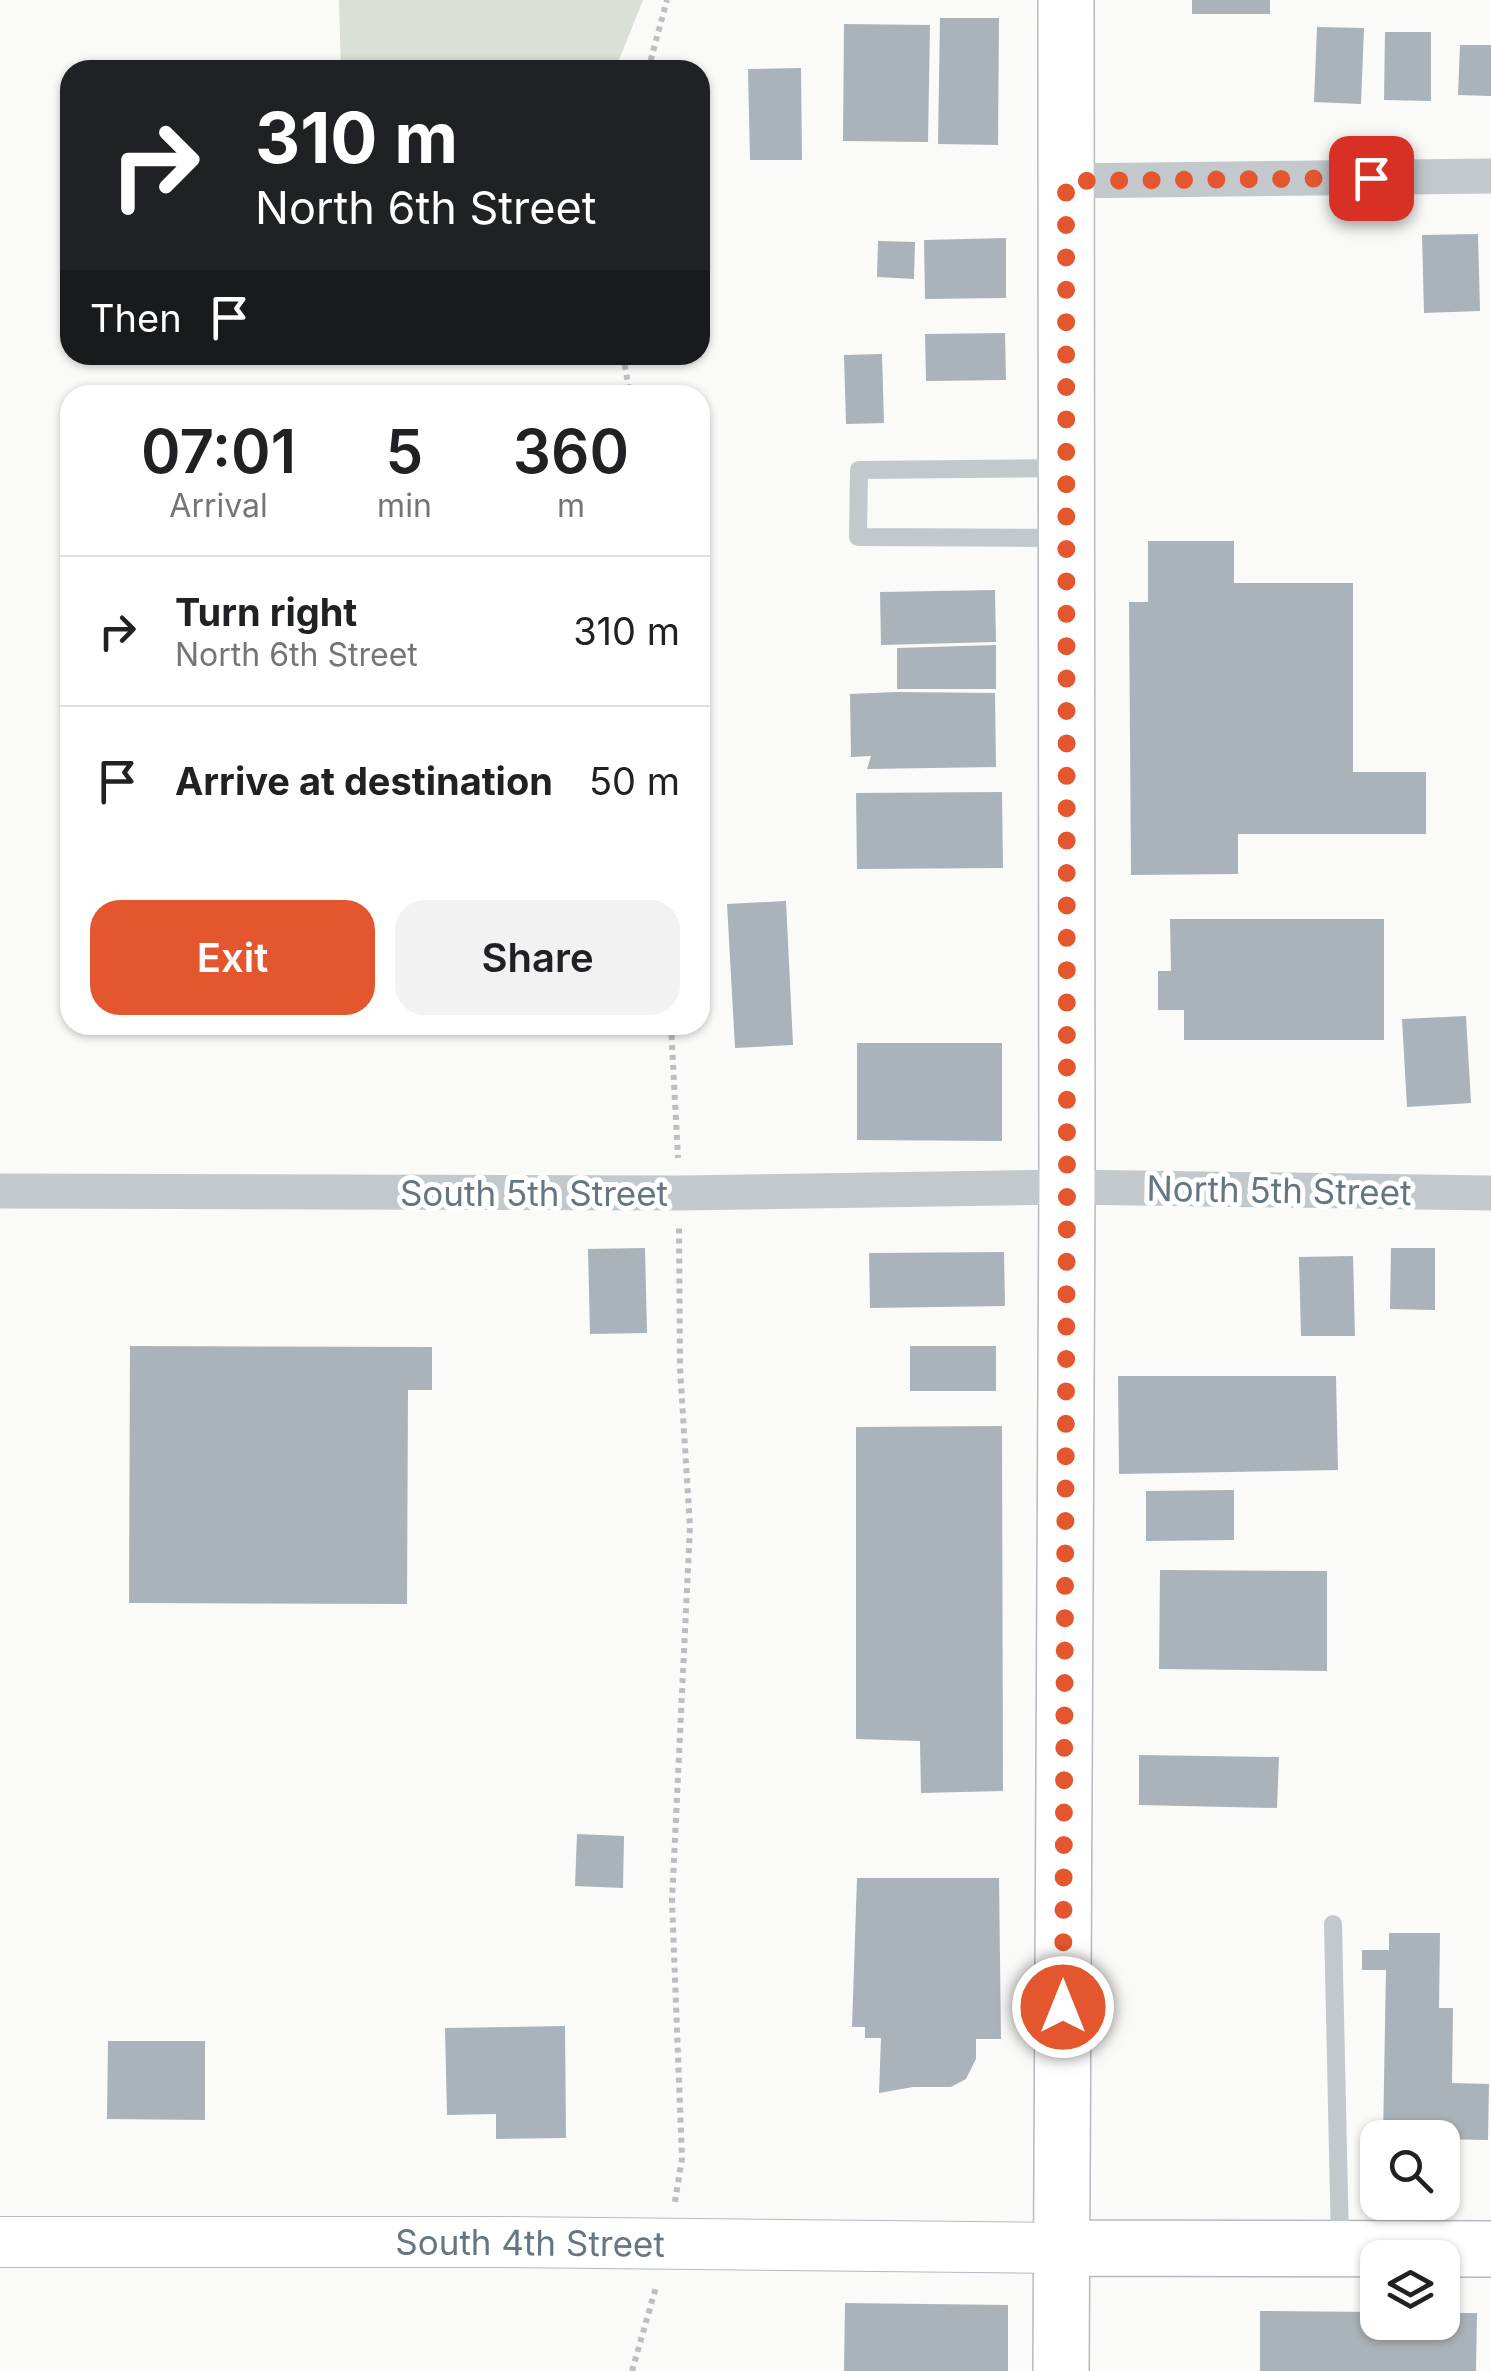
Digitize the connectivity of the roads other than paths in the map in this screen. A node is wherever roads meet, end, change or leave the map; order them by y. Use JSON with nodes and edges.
{"nodes":[{"id":1,"x":1066,"y":0,"type":"edge"},
{"id":2,"x":1491,"y":176,"type":"edge"},
{"id":3,"x":1066,"y":181,"type":"junction"},
{"id":4,"x":1066,"y":468,"type":"junction"},
{"id":5,"x":1067,"y":538,"type":"junction"},
{"id":6,"x":1067,"y":1187,"type":"junction"},
{"id":7,"x":0,"y":1190,"type":"edge"},
{"id":8,"x":1491,"y":1193,"type":"edge"},
{"id":9,"x":1334,"y":1924,"type":"dead end"},
{"id":10,"x":0,"y":2242,"type":"edge"},
{"id":11,"x":1062,"y":2248,"type":"junction"},
{"id":12,"x":1340,"y":2248,"type":"junction"},
{"id":13,"x":1491,"y":2249,"type":"edge"},
{"id":14,"x":1061,"y":2371,"type":"edge"}],
"edges":[{"from":1,"to":3,"type":"main road"},
{"from":2,"to":3,"type":"street"},
{"from":3,"to":4,"type":"main road"},
{"from":4,"to":5,"type":"main road"},
{"from":4,"to":5,"type":"lane"},
{"from":5,"to":6,"type":"main road"},
{"from":6,"to":7,"type":"street","name":"South 5th Street"},
{"from":6,"to":8,"type":"street","name":"North 5th Street"},
{"from":6,"to":11,"type":"main road"},
{"from":9,"to":12,"type":"lane"},
{"from":10,"to":11,"type":"street","name":"South 4th Street"},
{"from":11,"to":12,"type":"main road"},
{"from":11,"to":14,"type":"main road"},
{"from":12,"to":13,"type":"main road"}]}
